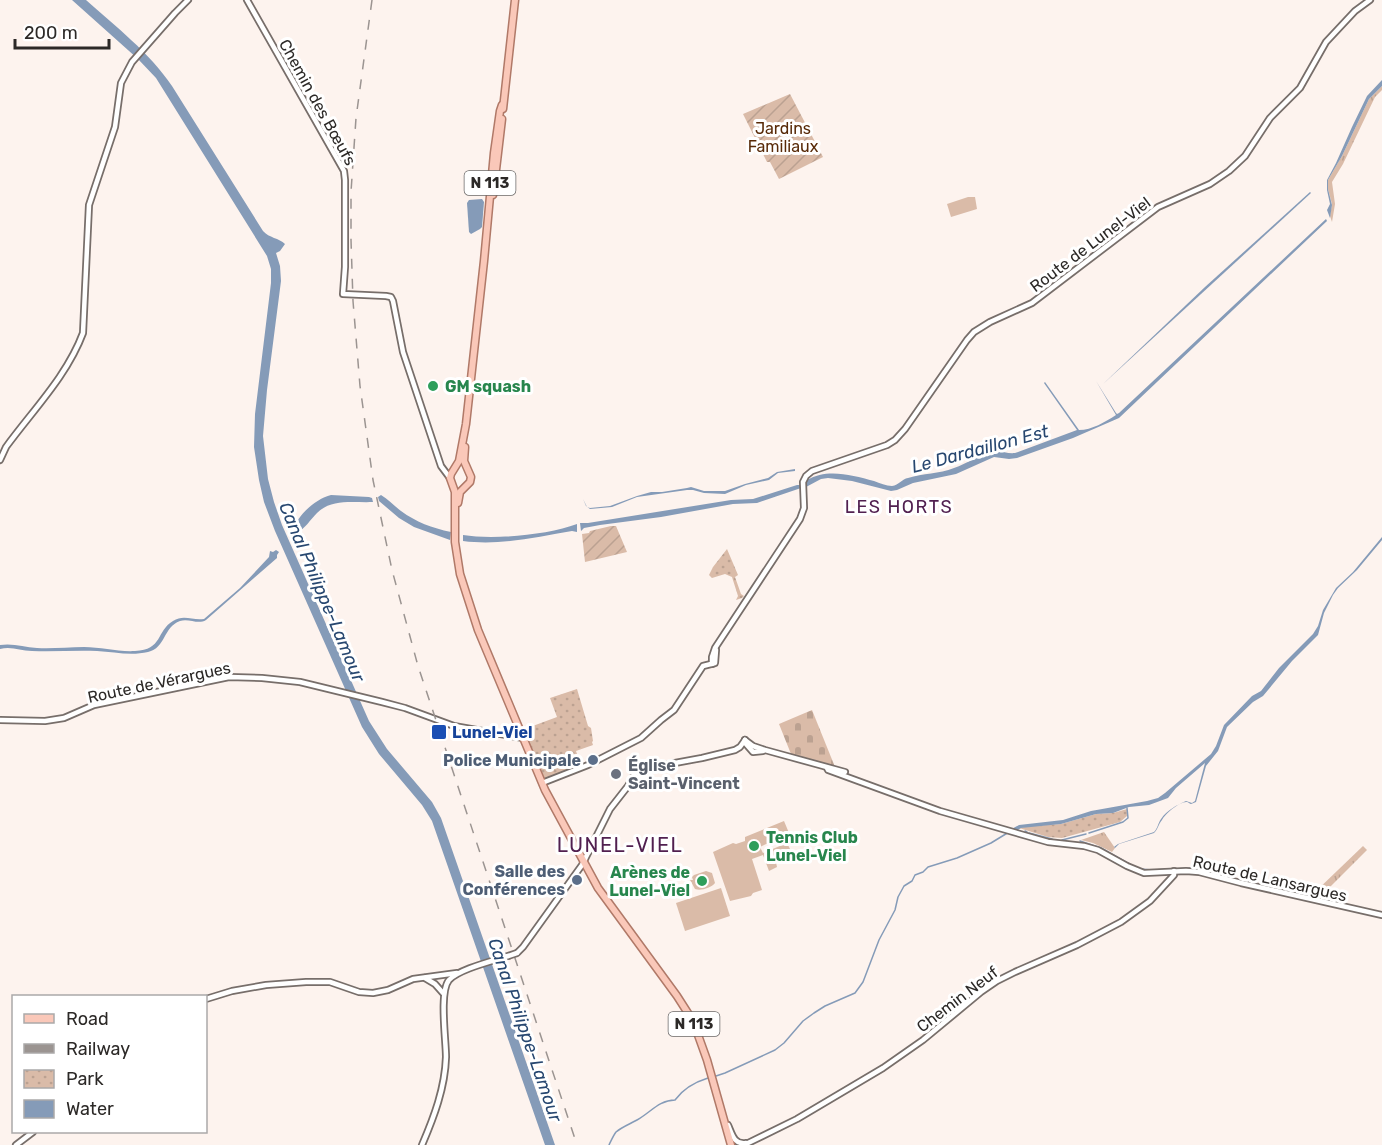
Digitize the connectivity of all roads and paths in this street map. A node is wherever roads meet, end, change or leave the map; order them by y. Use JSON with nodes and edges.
{"nodes":[{"id":1,"x":188,"y":0,"type":"edge"},
{"id":2,"x":247,"y":0,"type":"edge"},
{"id":3,"x":515,"y":0,"type":"edge"},
{"id":4,"x":1370,"y":0,"type":"edge"},
{"id":5,"x":466,"y":424,"type":"junction"},
{"id":6,"x":0,"y":460,"type":"edge"},
{"id":7,"x":439,"y":461,"type":"junction"},
{"id":8,"x":455,"y":468,"type":"junction"},
{"id":9,"x":468,"y":470,"type":"junction"},
{"id":10,"x":452,"y":481,"type":"junction"},
{"id":11,"x":465,"y":486,"type":"junction"},
{"id":12,"x":455,"y":524,"type":"junction"},
{"id":13,"x":0,"y":720,"type":"edge"},
{"id":14,"x":523,"y":738,"type":"junction"},
{"id":15,"x":542,"y":783,"type":"junction"},
{"id":16,"x":584,"y":863,"type":"junction"},
{"id":17,"x":1174,"y":871,"type":"junction"},
{"id":18,"x":1382,"y":915,"type":"edge"},
{"id":19,"x":457,"y":973,"type":"junction"},
{"id":20,"x":441,"y":975,"type":"junction"},
{"id":21,"x":425,"y":978,"type":"junction"},
{"id":22,"x":444,"y":986,"type":"junction"},
{"id":23,"x":207,"y":999,"type":"edge"},
{"id":24,"x":714,"y":1084,"type":"junction"},
{"id":25,"x":728,"y":1125,"type":"junction"},
{"id":26,"x":31,"y":1133,"type":"edge"},
{"id":27,"x":746,"y":1144,"type":"edge"},
{"id":28,"x":16,"y":1145,"type":"edge"},
{"id":29,"x":422,"y":1145,"type":"edge"},
{"id":30,"x":733,"y":1145,"type":"edge"}],
"edges":[{"from":1,"to":6,"type":"street"},
{"from":2,"to":7,"type":"street","name":"Chemin des Bœufs"},
{"from":3,"to":5,"type":"main road","number":"N 113"},
{"from":4,"to":15,"type":"street","name":"Route de Lunel-Viel"},
{"from":5,"to":8,"type":"main road","number":"N 113"},
{"from":5,"to":9,"type":"main road","number":"N 113"},
{"from":7,"to":8,"type":"street"},
{"from":7,"to":10,"type":"street"},
{"from":8,"to":9,"type":"main road"},
{"from":8,"to":10,"type":"main road"},
{"from":9,"to":11,"type":"main road"},
{"from":10,"to":11,"type":"main road"},
{"from":10,"to":12,"type":"main road","number":"N 113"},
{"from":11,"to":12,"type":"main road","number":"N 113"},
{"from":12,"to":14,"type":"main road","number":"N 113"},
{"from":13,"to":14,"type":"street","name":"Route de Vérargues"},
{"from":14,"to":15,"type":"main road","number":"N 113"},
{"from":15,"to":16,"type":"main road","number":"N 113"},
{"from":16,"to":17,"type":"street","name":"Route de Lansargues"},
{"from":16,"to":19,"type":"street","bridge":true},
{"from":16,"to":24,"type":"main road","number":"N 113"},
{"from":17,"to":18,"type":"street","name":"Route de Lansargues"},
{"from":17,"to":27,"type":"street","name":"Chemin Neuf"},
{"from":19,"to":20,"type":"street"},
{"from":19,"to":22,"type":"street"},
{"from":20,"to":21,"type":"street"},
{"from":20,"to":22,"type":"street"},
{"from":21,"to":22,"type":"street"},
{"from":21,"to":23,"type":"street"},
{"from":22,"to":29,"type":"street"},
{"from":24,"to":25,"type":"main road","number":"N 113"},
{"from":24,"to":30,"type":"main road","number":"N 113"},
{"from":25,"to":27,"type":"street"},
{"from":25,"to":30,"type":"main road","number":"N 113"},
{"from":26,"to":28,"type":"street"}]}
